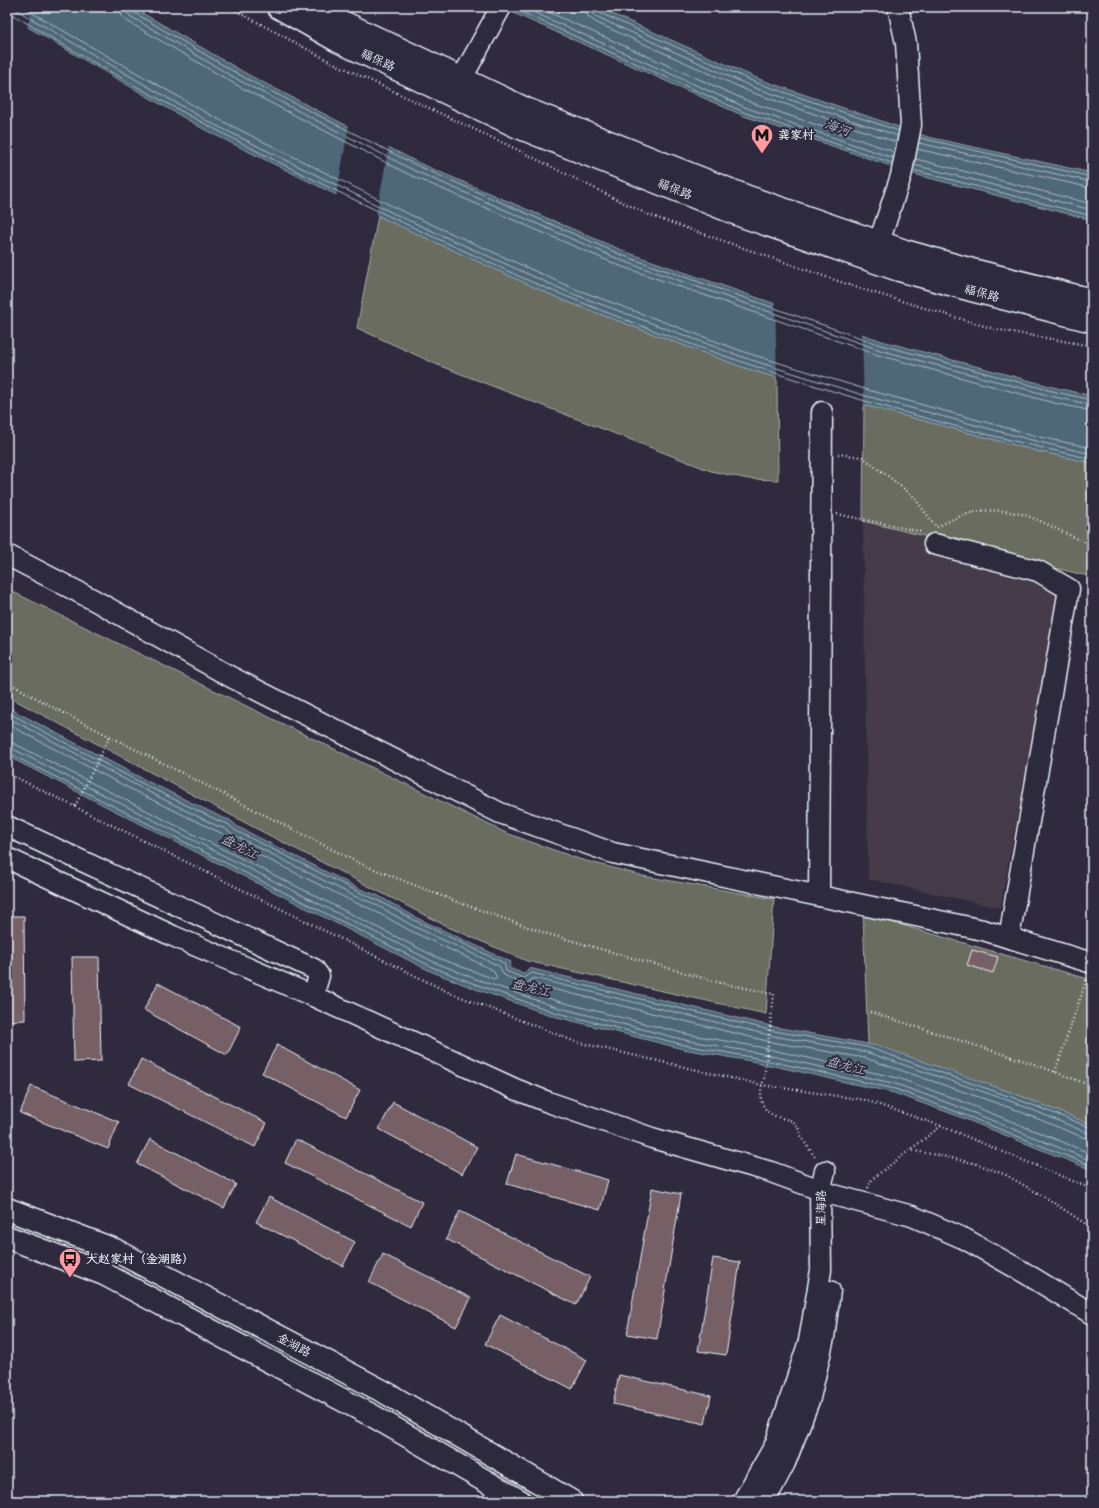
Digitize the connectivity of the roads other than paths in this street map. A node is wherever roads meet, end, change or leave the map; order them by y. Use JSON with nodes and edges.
{"nodes":[{"id":1,"x":278,"y":7,"type":"edge"},
{"id":2,"x":318,"y":7,"type":"edge"},
{"id":3,"x":898,"y":7,"type":"edge"},
{"id":4,"x":501,"y":8,"type":"edge"},
{"id":5,"x":462,"y":78,"type":"junction"},
{"id":6,"x":879,"y":242,"type":"junction"},
{"id":7,"x":1092,"y":300,"type":"edge"},
{"id":8,"x":1092,"y":320,"type":"edge"},
{"id":9,"x":822,"y":412,"type":"dead end"},
{"id":10,"x":931,"y":533,"type":"road end"},
{"id":11,"x":7,"y":555,"type":"edge"},
{"id":12,"x":7,"y":826,"type":"edge"},
{"id":13,"x":7,"y":858,"type":"edge"},
{"id":14,"x":819,"y":896,"type":"junction"},
{"id":15,"x":1009,"y":938,"type":"junction"},
{"id":16,"x":1092,"y":963,"type":"edge"},
{"id":17,"x":313,"y":996,"type":"junction"},
{"id":18,"x":825,"y":1171,"type":"road end"},
{"id":19,"x":827,"y":1193,"type":"junction"},
{"id":20,"x":7,"y":1210,"type":"edge"},
{"id":21,"x":7,"y":1237,"type":"edge"},
{"id":22,"x":1092,"y":1314,"type":"edge"},
{"id":23,"x":520,"y":1501,"type":"edge"},
{"id":24,"x":571,"y":1501,"type":"edge"},
{"id":25,"x":742,"y":1501,"type":"edge"},
{"id":26,"x":765,"y":1501,"type":"edge"}],
"edges":[{"from":1,"to":8,"type":"main road","name":"福保路"},
{"from":2,"to":5,"type":"main road","name":"福保路"},
{"from":3,"to":6,"type":"street"},
{"from":4,"to":5,"type":"street"},
{"from":5,"to":6,"type":"main road","name":"福保路"},
{"from":6,"to":7,"type":"main road","name":"福保路"},
{"from":9,"to":14,"type":"street"},
{"from":10,"to":15,"type":"street"},
{"from":11,"to":14,"type":"street"},
{"from":12,"to":17,"type":"street"},
{"from":13,"to":17,"type":"street"},
{"from":14,"to":15,"type":"street"},
{"from":15,"to":16,"type":"street"},
{"from":17,"to":19,"type":"street"},
{"from":18,"to":19,"type":"street","name":"星海路"},
{"from":19,"to":22,"type":"street"},
{"from":19,"to":25,"type":"street","name":"星海路"},
{"from":19,"to":26,"type":"street","name":"星海路"},
{"from":20,"to":24,"type":"main road","name":"金湖路"},
{"from":21,"to":23,"type":"main road"}]}
